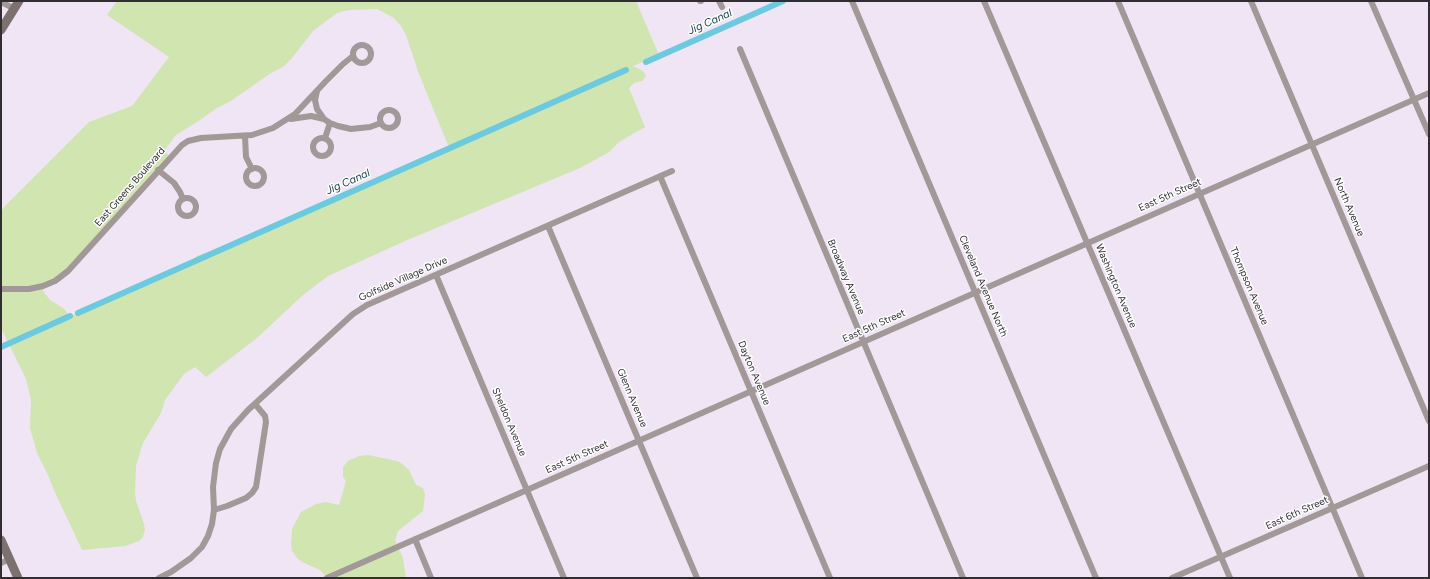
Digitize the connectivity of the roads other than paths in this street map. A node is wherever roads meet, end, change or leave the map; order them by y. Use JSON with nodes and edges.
{"nodes":[{"id":1,"x":852,"y":1,"type":"edge"},
{"id":2,"x":984,"y":1,"type":"edge"},
{"id":3,"x":1118,"y":1,"type":"edge"},
{"id":4,"x":1251,"y":1,"type":"edge"},
{"id":5,"x":1371,"y":1,"type":"edge"},
{"id":6,"x":1,"y":2,"type":"edge"},
{"id":7,"x":17,"y":5,"type":"edge"},
{"id":8,"x":1,"y":30,"type":"edge"},
{"id":9,"x":740,"y":49,"type":"dead end"},
{"id":10,"x":353,"y":56,"type":"dead end"},
{"id":11,"x":319,"y":88,"type":"junction"},
{"id":12,"x":1429,"y":93,"type":"edge"},
{"id":13,"x":1414,"y":99,"type":"junction"},
{"id":14,"x":324,"y":119,"type":"junction"},
{"id":15,"x":288,"y":120,"type":"junction"},
{"id":16,"x":330,"y":123,"type":"junction"},
{"id":17,"x":381,"y":123,"type":"dead end"},
{"id":18,"x":1429,"y":134,"type":"edge"},
{"id":19,"x":245,"y":136,"type":"junction"},
{"id":20,"x":325,"y":138,"type":"dead end"},
{"id":21,"x":1312,"y":144,"type":"junction"},
{"id":22,"x":252,"y":169,"type":"dead end"},
{"id":23,"x":158,"y":170,"type":"junction"},
{"id":24,"x":672,"y":171,"type":"dead end"},
{"id":25,"x":660,"y":176,"type":"junction"},
{"id":26,"x":1200,"y":193,"type":"junction"},
{"id":27,"x":183,"y":199,"type":"dead end"},
{"id":28,"x":548,"y":226,"type":"junction"},
{"id":29,"x":1087,"y":243,"type":"junction"},
{"id":30,"x":436,"y":275,"type":"junction"},
{"id":31,"x":1,"y":289,"type":"edge"},
{"id":32,"x":975,"y":292,"type":"junction"},
{"id":33,"x":863,"y":342,"type":"junction"},
{"id":34,"x":751,"y":391,"type":"junction"},
{"id":35,"x":256,"y":404,"type":"junction"},
{"id":36,"x":1429,"y":421,"type":"edge"},
{"id":37,"x":639,"y":440,"type":"junction"},
{"id":38,"x":1429,"y":466,"type":"edge"},
{"id":39,"x":527,"y":490,"type":"junction"},
{"id":40,"x":1333,"y":508,"type":"junction"},
{"id":41,"x":214,"y":510,"type":"junction"},
{"id":42,"x":414,"y":539,"type":"junction"},
{"id":43,"x":1,"y":540,"type":"edge"},
{"id":44,"x":1221,"y":557,"type":"junction"},
{"id":45,"x":10,"y":559,"type":"junction"},
{"id":46,"x":1,"y":563,"type":"edge"},
{"id":47,"x":163,"y":577,"type":"edge"},
{"id":48,"x":18,"y":578,"type":"edge"},
{"id":49,"x":327,"y":578,"type":"edge"},
{"id":50,"x":431,"y":578,"type":"edge"},
{"id":51,"x":564,"y":578,"type":"edge"},
{"id":52,"x":697,"y":578,"type":"edge"},
{"id":53,"x":830,"y":578,"type":"edge"},
{"id":54,"x":963,"y":578,"type":"edge"},
{"id":55,"x":1096,"y":578,"type":"edge"},
{"id":56,"x":1172,"y":578,"type":"edge"},
{"id":57,"x":1230,"y":578,"type":"edge"},
{"id":58,"x":1362,"y":578,"type":"edge"}],
"edges":[{"from":1,"to":32,"type":"street","name":"Cleveland Avenue North"},
{"from":2,"to":29,"type":"street","name":"Washington Avenue"},
{"from":3,"to":26,"type":"street","name":"Thompson Avenue"},
{"from":4,"to":21,"type":"street","name":"North Avenue"},
{"from":5,"to":13,"type":"street"},
{"from":6,"to":7,"type":"street"},
{"from":7,"to":8,"type":"main road"},
{"from":9,"to":33,"type":"street","name":"Broadway Avenue"},
{"from":10,"to":11,"type":"street","name":"East Greens Boulevard"},
{"from":11,"to":14,"type":"street"},
{"from":11,"to":15,"type":"street","name":"East Greens Boulevard"},
{"from":12,"to":13,"type":"street","name":"East 5th Street"},
{"from":13,"to":18,"type":"street"},
{"from":13,"to":21,"type":"street","name":"East 5th Street"},
{"from":14,"to":15,"type":"street","name":"East Greens Boulevard"},
{"from":14,"to":16,"type":"street"},
{"from":15,"to":19,"type":"street","name":"East Greens Boulevard"},
{"from":16,"to":17,"type":"street"},
{"from":16,"to":20,"type":"street"},
{"from":19,"to":22,"type":"street"},
{"from":19,"to":23,"type":"street","name":"East Greens Boulevard"},
{"from":21,"to":26,"type":"street","name":"East 5th Street"},
{"from":21,"to":36,"type":"street","name":"North Avenue"},
{"from":23,"to":27,"type":"street"},
{"from":23,"to":31,"type":"street","name":"East Greens Boulevard"},
{"from":24,"to":25,"type":"street","name":"Golfside Village Drive"},
{"from":25,"to":28,"type":"street","name":"Golfside Village Drive"},
{"from":25,"to":34,"type":"street","name":"Dayton Avenue"},
{"from":26,"to":29,"type":"street","name":"East 5th Street"},
{"from":26,"to":40,"type":"street","name":"Thompson Avenue"},
{"from":28,"to":30,"type":"street","name":"Golfside Village Drive"},
{"from":28,"to":37,"type":"street","name":"Glenn Avenue"},
{"from":29,"to":32,"type":"street","name":"East 5th Street"},
{"from":29,"to":44,"type":"street","name":"Washington Avenue"},
{"from":30,"to":35,"type":"street","name":"Golfside Village Drive"},
{"from":30,"to":39,"type":"street","name":"Sheldon Avenue"},
{"from":32,"to":33,"type":"street","name":"East 5th Street"},
{"from":32,"to":55,"type":"street","name":"Cleveland Avenue North"},
{"from":33,"to":34,"type":"street","name":"East 5th Street"},
{"from":33,"to":54,"type":"street","name":"Broadway Avenue"},
{"from":34,"to":37,"type":"street","name":"East 5th Street"},
{"from":34,"to":53,"type":"street","name":"Dayton Avenue"},
{"from":35,"to":41,"type":"street","name":"Golfside Village Drive"},
{"from":35,"to":41,"type":"street"},
{"from":37,"to":39,"type":"street","name":"East 5th Street"},
{"from":37,"to":52,"type":"street","name":"Glenn Avenue"},
{"from":38,"to":40,"type":"street","name":"East 6th Street"},
{"from":39,"to":42,"type":"street","name":"East 5th Street"},
{"from":39,"to":51,"type":"street","name":"Sheldon Avenue"},
{"from":40,"to":44,"type":"street","name":"East 6th Street"},
{"from":40,"to":58,"type":"street","name":"Thompson Avenue"},
{"from":41,"to":47,"type":"street","name":"Golfside Village Drive"},
{"from":42,"to":49,"type":"street","name":"East 5th Street"},
{"from":42,"to":50,"type":"street"},
{"from":43,"to":45,"type":"main road"},
{"from":44,"to":56,"type":"street","name":"East 6th Street"},
{"from":44,"to":57,"type":"street","name":"Washington Avenue"},
{"from":45,"to":46,"type":"street"},
{"from":45,"to":48,"type":"main road"}]}
